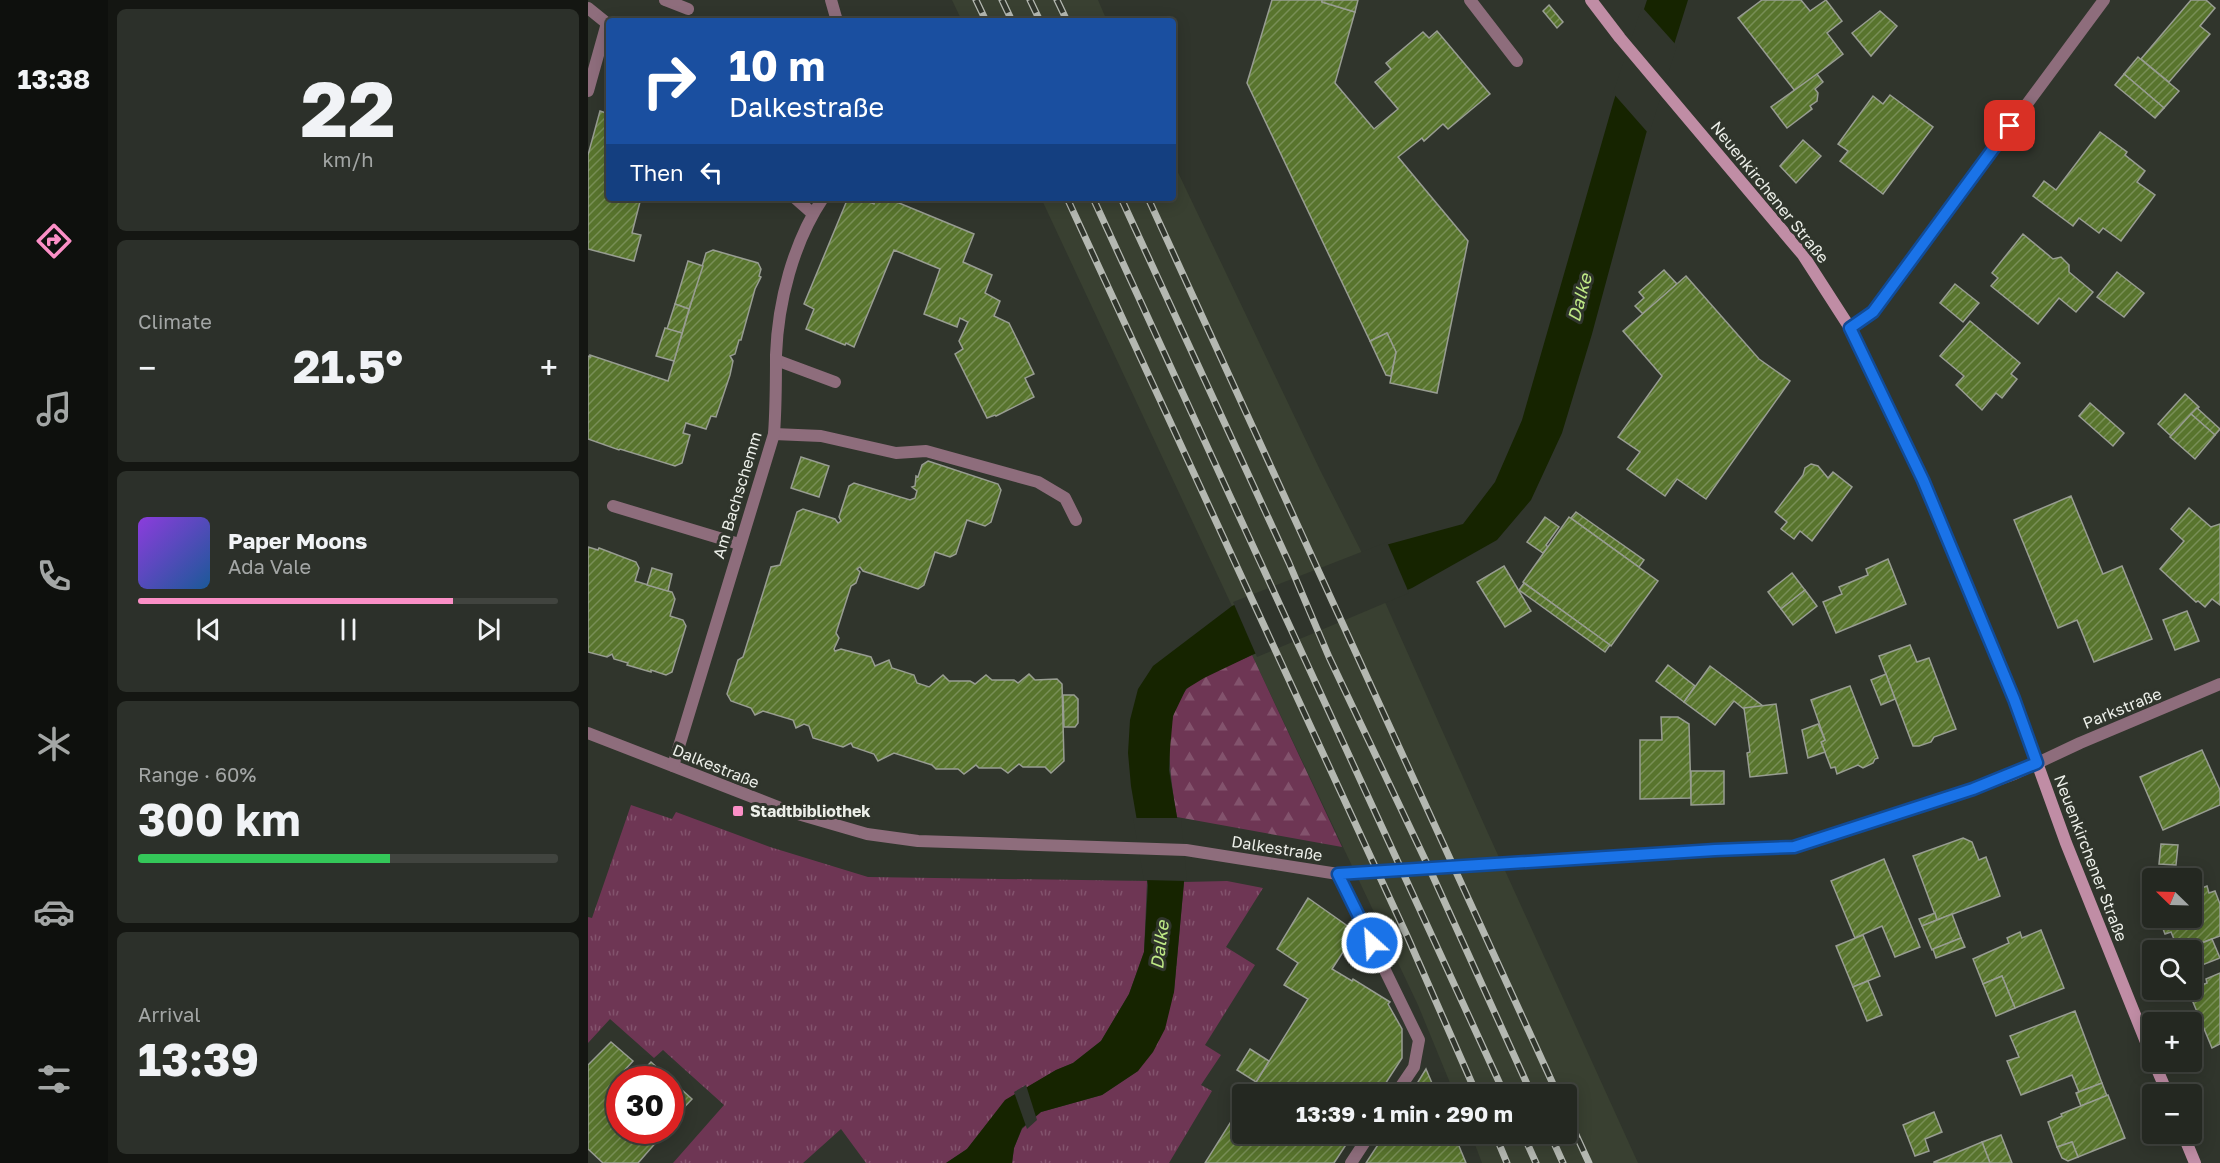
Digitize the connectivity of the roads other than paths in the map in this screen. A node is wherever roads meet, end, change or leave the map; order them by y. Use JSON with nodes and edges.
{"nodes":[{"id":1,"x":665,"y":0,"type":"edge"},
{"id":2,"x":831,"y":0,"type":"edge"},
{"id":3,"x":1470,"y":0,"type":"edge"},
{"id":4,"x":1591,"y":0,"type":"edge"},
{"id":5,"x":2104,"y":0,"type":"edge"},
{"id":6,"x":588,"y":8,"type":"edge"},
{"id":7,"x":688,"y":9,"type":"dead end"},
{"id":8,"x":836,"y":18,"type":"edge"},
{"id":9,"x":606,"y":22,"type":"edge"},
{"id":10,"x":606,"y":31,"type":"edge"},
{"id":11,"x":1516,"y":61,"type":"dead end"},
{"id":12,"x":588,"y":91,"type":"edge"},
{"id":13,"x":798,"y":201,"type":"edge"},
{"id":14,"x":821,"y":201,"type":"edge"},
{"id":15,"x":812,"y":213,"type":"junction"},
{"id":16,"x":1850,"y":328,"type":"junction"},
{"id":17,"x":776,"y":360,"type":"junction"},
{"id":18,"x":835,"y":382,"type":"dead end"},
{"id":19,"x":774,"y":434,"type":"junction"},
{"id":20,"x":613,"y":506,"type":"dead end"},
{"id":21,"x":1076,"y":520,"type":"dead end"},
{"id":22,"x":739,"y":544,"type":"junction"},
{"id":23,"x":2220,"y":684,"type":"edge"},
{"id":24,"x":588,"y":733,"type":"edge"},
{"id":25,"x":2037,"y":763,"type":"junction"},
{"id":26,"x":673,"y":766,"type":"junction"},
{"id":27,"x":1338,"y":874,"type":"junction"},
{"id":28,"x":2142,"y":1032,"type":"edge"},
{"id":29,"x":1402,"y":1084,"type":"edge"},
{"id":30,"x":1364,"y":1144,"type":"edge"},
{"id":31,"x":2187,"y":1144,"type":"edge"},
{"id":32,"x":1352,"y":1163,"type":"edge"},
{"id":33,"x":2194,"y":1163,"type":"edge"}],
"edges":[{"from":1,"to":7,"type":"street"},
{"from":2,"to":8,"type":"street"},
{"from":3,"to":11,"type":"street"},
{"from":4,"to":16,"type":"main road","name":"Neuenkirchener Straße"},
{"from":5,"to":16,"type":"street"},
{"from":6,"to":9,"type":"street"},
{"from":10,"to":12,"type":"street"},
{"from":13,"to":15,"type":"street"},
{"from":14,"to":15,"type":"street","name":"Am Bachschemm"},
{"from":15,"to":17,"type":"street","name":"Am Bachschemm"},
{"from":16,"to":25,"type":"main road","name":"Neuenkirchener Straße"},
{"from":17,"to":18,"type":"street"},
{"from":17,"to":19,"type":"street","name":"Am Bachschemm"},
{"from":19,"to":21,"type":"street"},
{"from":19,"to":22,"type":"street","name":"Am Bachschemm"},
{"from":20,"to":22,"type":"street"},
{"from":22,"to":26,"type":"street","name":"Am Bachschemm"},
{"from":23,"to":25,"type":"street","name":"Parkstraße"},
{"from":24,"to":26,"type":"street","name":"Dalkestraße"},
{"from":25,"to":27,"type":"street","name":"Dalkestraße"},
{"from":25,"to":28,"type":"main road","name":"Neuenkirchener Straße"},
{"from":26,"to":27,"type":"street","name":"Dalkestraße"},
{"from":27,"to":29,"type":"street"},
{"from":30,"to":32,"type":"street"},
{"from":31,"to":33,"type":"main road"}]}
